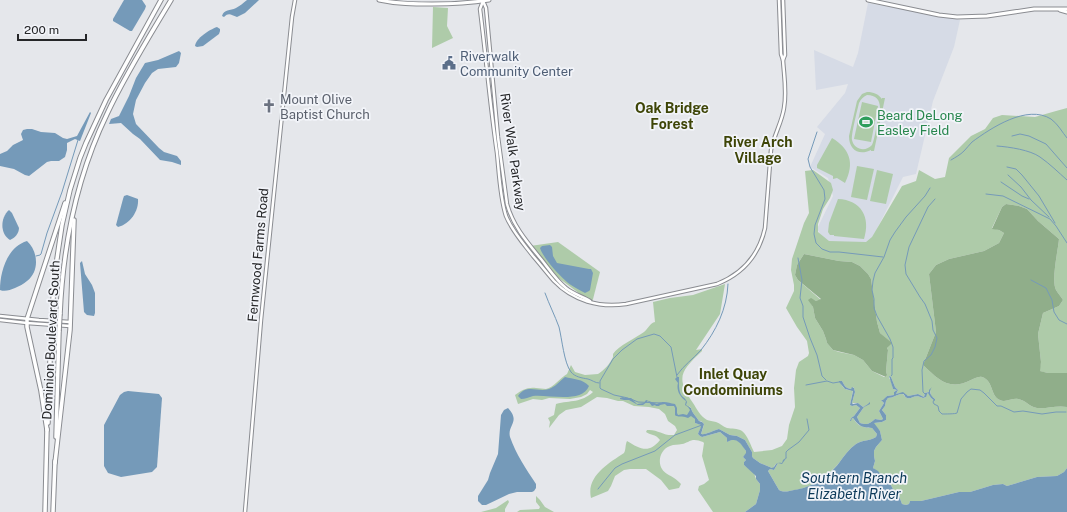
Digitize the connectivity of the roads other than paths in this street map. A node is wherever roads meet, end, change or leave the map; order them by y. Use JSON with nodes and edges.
{"nodes":[{"id":1,"x":161,"y":0,"type":"edge"},
{"id":2,"x":171,"y":0,"type":"edge"},
{"id":3,"x":295,"y":0,"type":"edge"},
{"id":4,"x":380,"y":0,"type":"edge"},
{"id":5,"x":488,"y":0,"type":"edge"},
{"id":6,"x":779,"y":0,"type":"edge"},
{"id":7,"x":783,"y":0,"type":"edge"},
{"id":8,"x":868,"y":0,"type":"edge"},
{"id":9,"x":483,"y":1,"type":"junction"},
{"id":10,"x":1055,"y":8,"type":"junction"},
{"id":11,"x":1067,"y":9,"type":"edge"},
{"id":12,"x":1067,"y":12,"type":"edge"},
{"id":13,"x":783,"y":60,"type":"junction"},
{"id":14,"x":70,"y":190,"type":"junction"},
{"id":15,"x":74,"y":209,"type":"junction"},
{"id":16,"x":592,"y":303,"type":"junction"},
{"id":17,"x":0,"y":316,"type":"edge"},
{"id":18,"x":27,"y":319,"type":"junction"},
{"id":19,"x":0,"y":320,"type":"edge"},
{"id":20,"x":27,"y":324,"type":"junction"},
{"id":21,"x":70,"y":324,"type":"junction"},
{"id":22,"x":47,"y":431,"type":"junction"},
{"id":23,"x":55,"y":463,"type":"junction"},
{"id":24,"x":54,"y":510,"type":"edge"},
{"id":25,"x":45,"y":512,"type":"edge"},
{"id":26,"x":245,"y":512,"type":"edge"}],
"edges":[{"from":1,"to":14,"type":"highway","name":"Dominion Boulevard South"},
{"from":2,"to":15,"type":"highway","name":"Dominion Boulevard South"},
{"from":3,"to":26,"type":"street","name":"Fernwood Farms Road"},
{"from":4,"to":9,"type":"main road"},
{"from":5,"to":9,"type":"main road"},
{"from":6,"to":13,"type":"street","name":"River Walk Parkway"},
{"from":7,"to":13,"type":"street","name":"River Walk Parkway"},
{"from":8,"to":10,"type":"main road"},
{"from":9,"to":16,"type":"street","name":"River Walk Parkway"},
{"from":9,"to":16,"type":"street","name":"River Walk Parkway"},
{"from":10,"to":11,"type":"main road"},
{"from":10,"to":12,"type":"main road"},
{"from":13,"to":16,"type":"street","name":"River Walk Parkway"},
{"from":14,"to":18,"type":"highway"},
{"from":14,"to":22,"type":"highway","name":"Dominion Boulevard South","bridge":true},
{"from":15,"to":21,"type":"highway"},
{"from":15,"to":23,"type":"highway","name":"Dominion Boulevard South","bridge":true},
{"from":17,"to":18,"type":"street"},
{"from":18,"to":20,"type":"highway"},
{"from":18,"to":21,"type":"street"},
{"from":19,"to":20,"type":"street"},
{"from":20,"to":21,"type":"street"},
{"from":20,"to":22,"type":"highway"},
{"from":21,"to":23,"type":"highway"},
{"from":22,"to":25,"type":"highway","name":"Dominion Boulevard South"},
{"from":23,"to":24,"type":"highway","name":"Dominion Boulevard South"}]}
